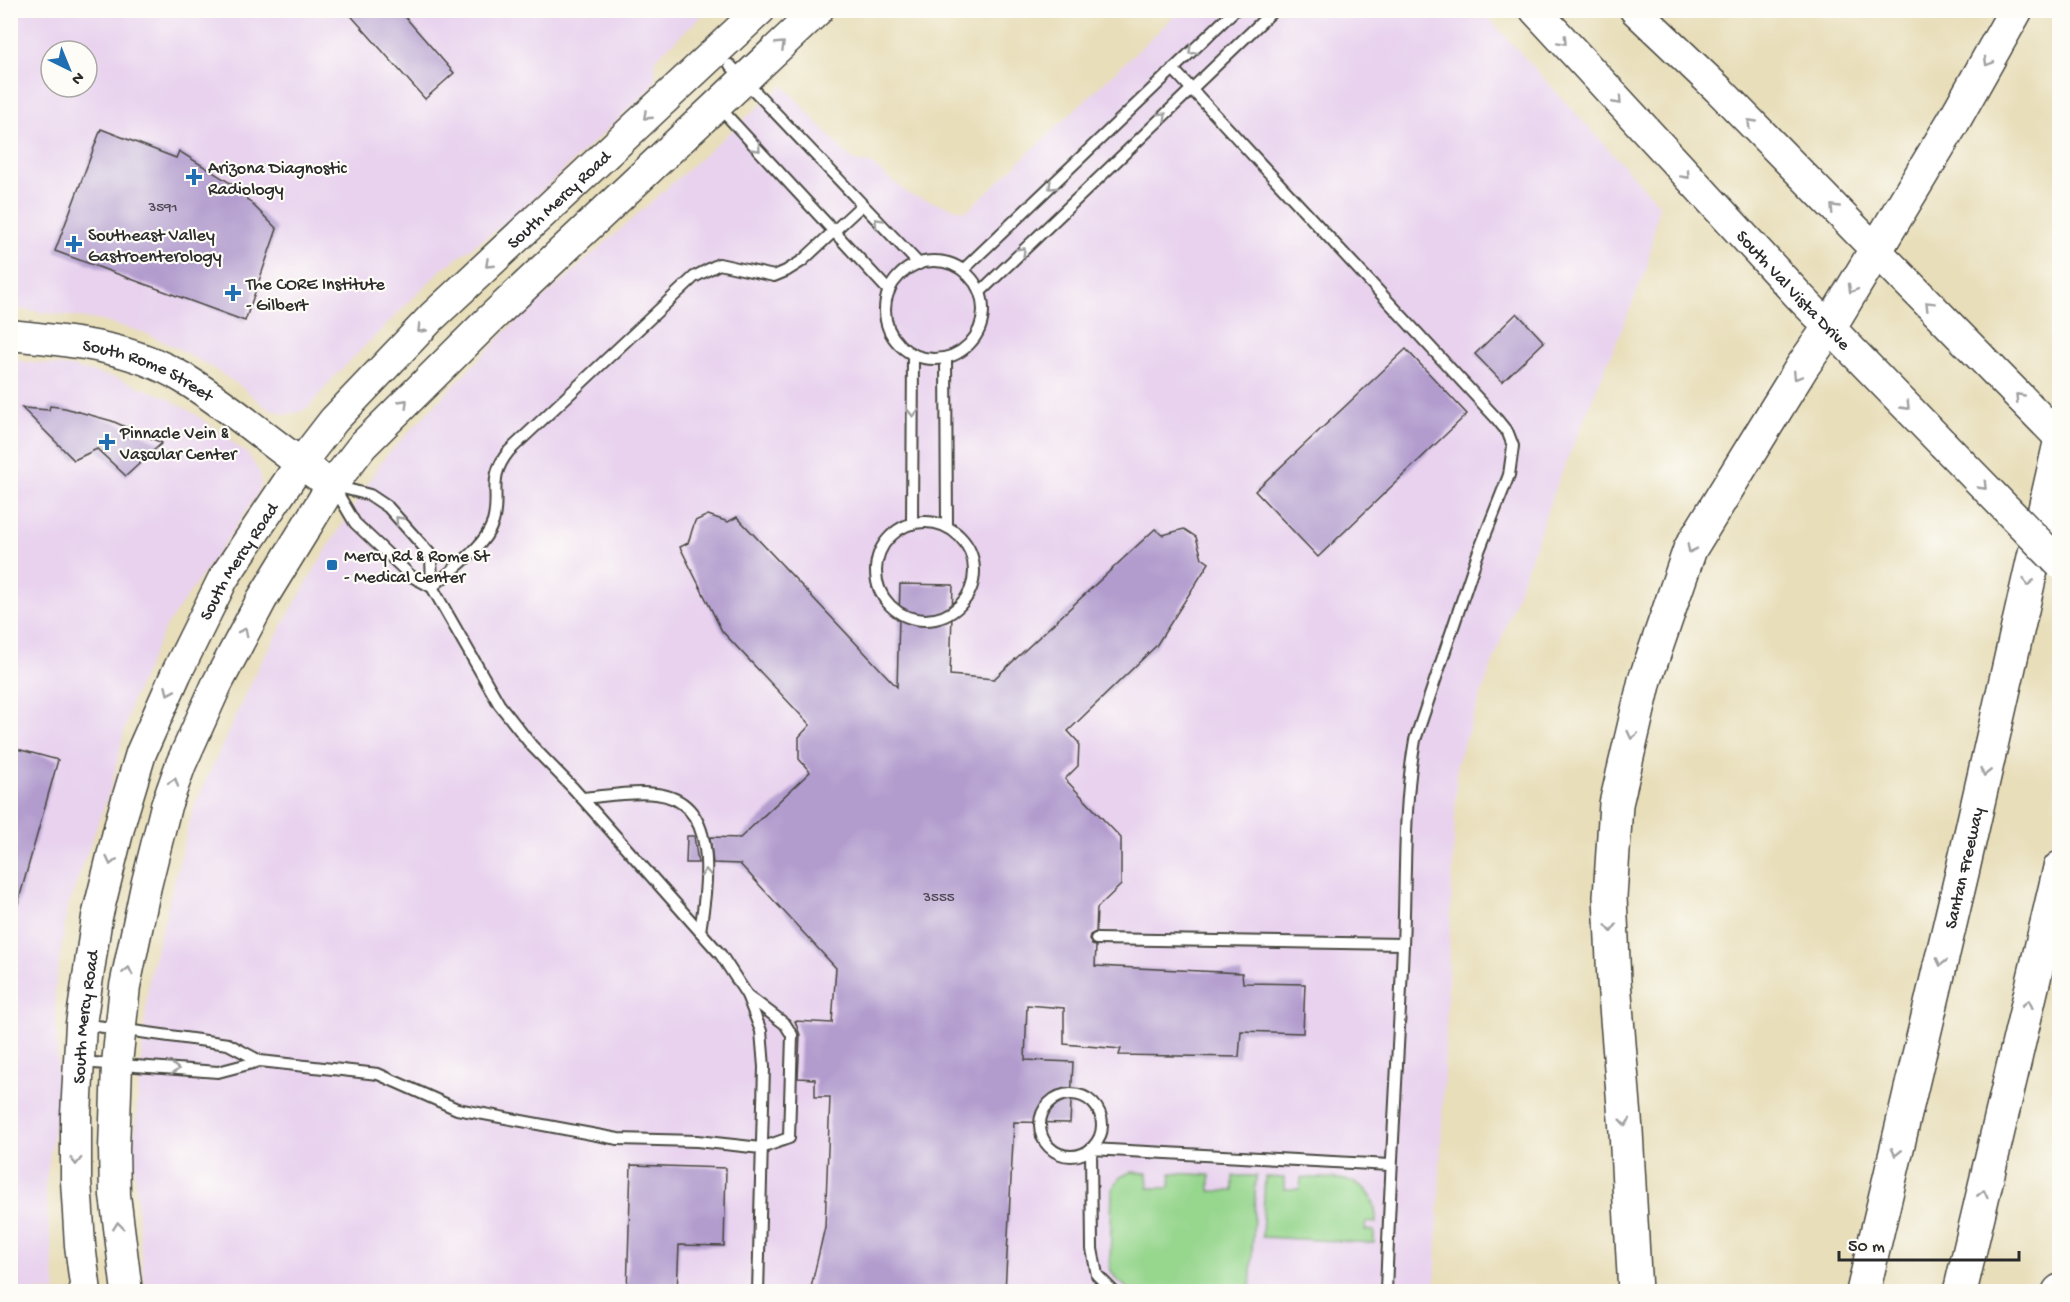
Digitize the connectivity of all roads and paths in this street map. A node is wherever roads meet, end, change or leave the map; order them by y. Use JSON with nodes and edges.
{"nodes":[{"id":1,"x":760,"y":10,"type":"edge"},
{"id":2,"x":818,"y":10,"type":"edge"},
{"id":3,"x":1235,"y":10,"type":"edge"},
{"id":4,"x":1274,"y":10,"type":"edge"},
{"id":5,"x":1535,"y":10,"type":"edge"},
{"id":6,"x":1635,"y":10,"type":"edge"},
{"id":7,"x":2016,"y":10,"type":"edge"},
{"id":8,"x":1173,"y":69,"type":"junction"},
{"id":9,"x":737,"y":72,"type":"junction"},
{"id":10,"x":1191,"y":89,"type":"junction"},
{"id":11,"x":717,"y":105,"type":"junction"},
{"id":12,"x":862,"y":205,"type":"junction"},
{"id":13,"x":833,"y":231,"type":"junction"},
{"id":14,"x":1875,"y":250,"type":"junction"},
{"id":15,"x":919,"y":264,"type":"junction"},
{"id":16,"x":963,"y":270,"type":"junction"},
{"id":17,"x":890,"y":291,"type":"junction"},
{"id":18,"x":980,"y":292,"type":"junction"},
{"id":19,"x":1829,"y":328,"type":"junction"},
{"id":20,"x":10,"y":335,"type":"edge"},
{"id":21,"x":913,"y":354,"type":"junction"},
{"id":22,"x":946,"y":358,"type":"junction"},
{"id":23,"x":2060,"y":438,"type":"edge"},
{"id":24,"x":2060,"y":443,"type":"edge"},
{"id":25,"x":300,"y":464,"type":"junction"},
{"id":26,"x":332,"y":485,"type":"junction"},
{"id":27,"x":912,"y":524,"type":"junction"},
{"id":28,"x":948,"y":526,"type":"junction"},
{"id":29,"x":2060,"y":564,"type":"edge"},
{"id":30,"x":432,"y":587,"type":"junction"},
{"id":31,"x":582,"y":798,"type":"junction"},
{"id":32,"x":2060,"y":868,"type":"edge"},
{"id":33,"x":700,"y":931,"type":"junction"},
{"id":34,"x":1096,"y":939,"type":"dead end"},
{"id":35,"x":1403,"y":944,"type":"junction"},
{"id":36,"x":747,"y":994,"type":"junction"},
{"id":37,"x":81,"y":1024,"type":"junction"},
{"id":38,"x":121,"y":1029,"type":"junction"},
{"id":39,"x":260,"y":1061,"type":"junction"},
{"id":40,"x":80,"y":1062,"type":"junction"},
{"id":41,"x":117,"y":1064,"type":"junction"},
{"id":42,"x":762,"y":1148,"type":"junction"},
{"id":43,"x":1091,"y":1149,"type":"junction"},
{"id":44,"x":1390,"y":1165,"type":"junction"},
{"id":45,"x":1097,"y":1275,"type":"junction"},
{"id":46,"x":86,"y":1292,"type":"edge"},
{"id":47,"x":127,"y":1292,"type":"edge"},
{"id":48,"x":758,"y":1292,"type":"edge"},
{"id":49,"x":1100,"y":1292,"type":"edge"},
{"id":50,"x":1113,"y":1292,"type":"edge"},
{"id":51,"x":1386,"y":1292,"type":"edge"},
{"id":52,"x":1635,"y":1292,"type":"edge"},
{"id":53,"x":1863,"y":1292,"type":"edge"},
{"id":54,"x":1960,"y":1292,"type":"edge"}],
"edges":[{"from":1,"to":25,"type":"main road","name":"South Mercy Road","one_way":true},
{"from":9,"to":2,"type":"main road","one_way":true},
{"from":3,"to":8,"type":"lane","one_way":true},
{"from":4,"to":10,"type":"lane"},
{"from":5,"to":19,"type":"main road","name":"South Val Vista Drive","one_way":true},
{"from":14,"to":6,"type":"main road","one_way":true},
{"from":7,"to":14,"type":"highway","one_way":true},
{"from":8,"to":10,"type":"lane"},
{"from":8,"to":16,"type":"lane","one_way":true},
{"from":9,"to":11,"type":"main road"},
{"from":9,"to":12,"type":"lane"},
{"from":18,"to":10,"type":"lane","one_way":true},
{"from":10,"to":35,"type":"lane"},
{"from":11,"to":13,"type":"lane","one_way":true},
{"from":26,"to":11,"type":"main road","name":"South Mercy Road","one_way":true},
{"from":12,"to":13,"type":"lane"},
{"from":15,"to":12,"type":"lane","one_way":true},
{"from":13,"to":17,"type":"lane"},
{"from":13,"to":30,"type":"lane"},
{"from":14,"to":19,"type":"highway","one_way":true},
{"from":23,"to":14,"type":"main road","one_way":true},
{"from":15,"to":16,"type":"lane"},
{"from":15,"to":17,"type":"lane"},
{"from":16,"to":18,"type":"lane"},
{"from":17,"to":21,"type":"lane"},
{"from":18,"to":22,"type":"lane"},
{"from":19,"to":29,"type":"main road","name":"South Val Vista Drive","one_way":true,"bridge":true},
{"from":19,"to":52,"type":"highway","one_way":true},
{"from":20,"to":25,"type":"main road","name":"South Rome Street"},
{"from":21,"to":22,"type":"lane"},
{"from":21,"to":27,"type":"lane","one_way":true},
{"from":22,"to":28,"type":"lane"},
{"from":24,"to":53,"type":"highway","name":"Santan Freeway","one_way":true},
{"from":25,"to":26,"type":"main road","name":"South Rome Street"},
{"from":25,"to":37,"type":"main road","name":"South Mercy Road","one_way":true},
{"from":26,"to":30,"type":"lane"},
{"from":30,"to":26,"type":"lane","one_way":true},
{"from":38,"to":26,"type":"main road","name":"South Mercy Road","one_way":true},
{"from":27,"to":28,"type":"lane"},
{"from":27,"to":28,"type":"lane"},
{"from":30,"to":31,"type":"lane"},
{"from":31,"to":33,"type":"lane"},
{"from":33,"to":31,"type":"lane","one_way":true},
{"from":54,"to":32,"type":"highway","one_way":true},
{"from":33,"to":36,"type":"lane"},
{"from":34,"to":35,"type":"lane"},
{"from":35,"to":44,"type":"lane"},
{"from":36,"to":42,"type":"lane"},
{"from":36,"to":42,"type":"lane"},
{"from":37,"to":38,"type":"lane"},
{"from":37,"to":40,"type":"main road","name":"South Mercy Road"},
{"from":38,"to":39,"type":"lane"},
{"from":38,"to":41,"type":"main road","name":"South Mercy Road"},
{"from":41,"to":39,"type":"lane","one_way":true},
{"from":39,"to":42,"type":"lane"},
{"from":40,"to":41,"type":"lane"},
{"from":40,"to":46,"type":"main road","name":"South Mercy Road","one_way":true},
{"from":47,"to":41,"type":"main road","name":"South Mercy Road","one_way":true},
{"from":42,"to":48,"type":"lane"},
{"from":43,"to":43,"type":"lane"},
{"from":43,"to":44,"type":"lane"},
{"from":43,"to":45,"type":"lane"},
{"from":44,"to":51,"type":"lane"},
{"from":45,"to":49,"type":"lane"},
{"from":45,"to":50,"type":"lane"}]}
